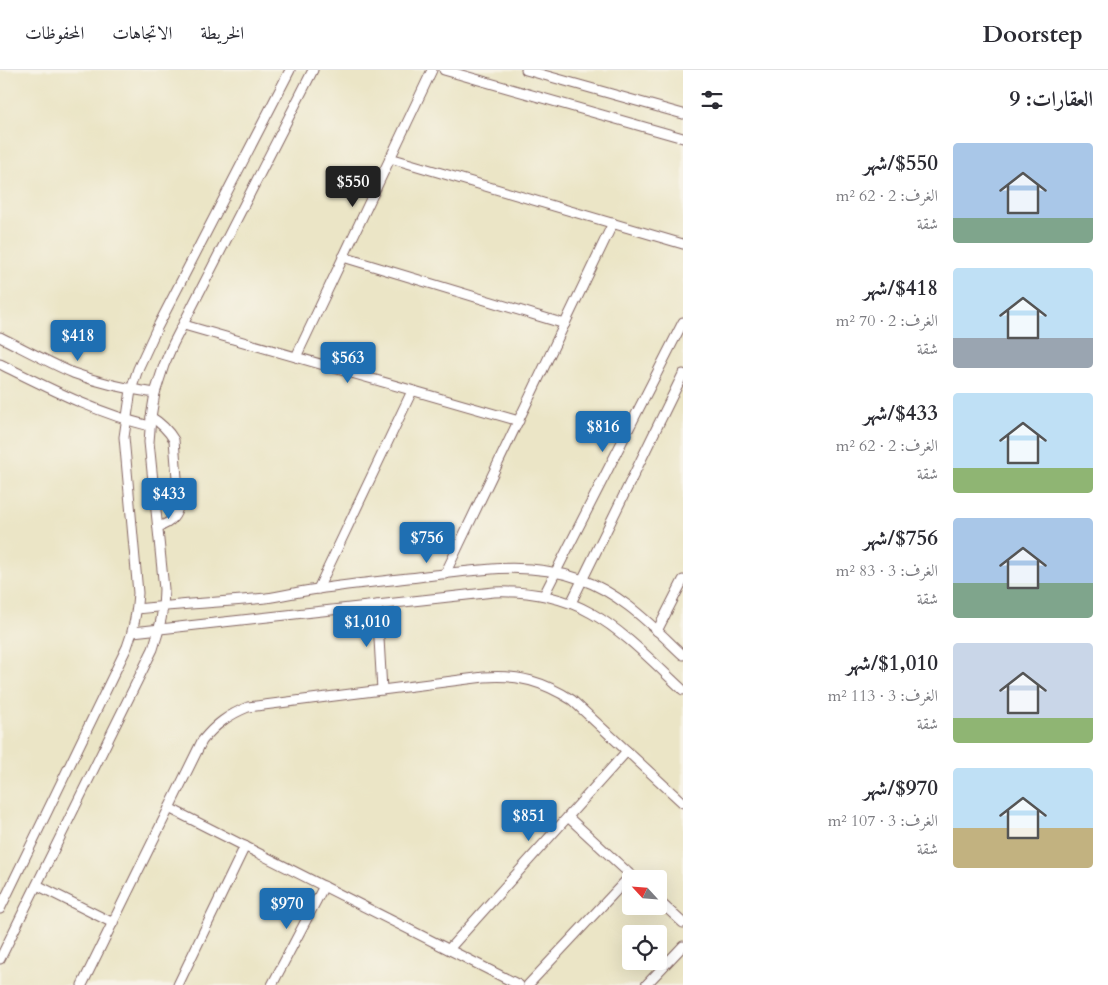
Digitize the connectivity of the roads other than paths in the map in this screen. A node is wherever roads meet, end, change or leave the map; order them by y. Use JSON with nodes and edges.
{"nodes":[{"id":1,"x":290,"y":70,"type":"edge"},
{"id":2,"x":313,"y":70,"type":"edge"},
{"id":3,"x":432,"y":70,"type":"edge"},
{"id":4,"x":444,"y":70,"type":"edge"},
{"id":5,"x":526,"y":70,"type":"edge"},
{"id":6,"x":683,"y":114,"type":"edge"},
{"id":7,"x":683,"y":138,"type":"edge"},
{"id":8,"x":390,"y":158,"type":"junction"},
{"id":9,"x":613,"y":223,"type":"junction"},
{"id":10,"x":683,"y":244,"type":"edge"},
{"id":11,"x":343,"y":257,"type":"junction"},
{"id":12,"x":683,"y":322,"type":"edge"},
{"id":13,"x":184,"y":324,"type":"junction"},
{"id":14,"x":565,"y":324,"type":"junction"},
{"id":15,"x":0,"y":337,"type":"edge"},
{"id":16,"x":296,"y":357,"type":"junction"},
{"id":17,"x":0,"y":364,"type":"edge"},
{"id":18,"x":683,"y":374,"type":"edge"},
{"id":19,"x":131,"y":390,"type":"junction"},
{"id":20,"x":412,"y":390,"type":"junction"},
{"id":21,"x":155,"y":393,"type":"junction"},
{"id":22,"x":151,"y":417,"type":"junction"},
{"id":23,"x":126,"y":420,"type":"junction"},
{"id":24,"x":519,"y":421,"type":"junction"},
{"id":25,"x":150,"y":426,"type":"junction"},
{"id":26,"x":158,"y":527,"type":"junction"},
{"id":27,"x":556,"y":572,"type":"junction"},
{"id":28,"x":446,"y":574,"type":"junction"},
{"id":29,"x":582,"y":580,"type":"junction"},
{"id":30,"x":683,"y":580,"type":"edge"},
{"id":31,"x":318,"y":589,"type":"junction"},
{"id":32,"x":544,"y":595,"type":"junction"},
{"id":33,"x":571,"y":603,"type":"junction"},
{"id":34,"x":377,"y":605,"type":"junction"},
{"id":35,"x":164,"y":606,"type":"junction"},
{"id":36,"x":137,"y":609,"type":"junction"},
{"id":37,"x":160,"y":629,"type":"junction"},
{"id":38,"x":657,"y":631,"type":"junction"},
{"id":39,"x":133,"y":632,"type":"junction"},
{"id":40,"x":683,"y":655,"type":"edge"},
{"id":41,"x":382,"y":690,"type":"junction"},
{"id":42,"x":683,"y":690,"type":"edge"},
{"id":43,"x":627,"y":751,"type":"junction"},
{"id":44,"x":683,"y":803,"type":"edge"},
{"id":45,"x":170,"y":808,"type":"junction"},
{"id":46,"x":568,"y":817,"type":"junction"},
{"id":47,"x":245,"y":846,"type":"junction"},
{"id":48,"x":625,"y":870,"type":"edge"},
{"id":49,"x":37,"y":885,"type":"junction"},
{"id":50,"x":324,"y":886,"type":"junction"},
{"id":51,"x":622,"y":888,"type":"edge"},
{"id":52,"x":0,"y":909,"type":"edge"},
{"id":53,"x":668,"y":909,"type":"edge"},
{"id":54,"x":113,"y":923,"type":"junction"},
{"id":55,"x":683,"y":923,"type":"edge"},
{"id":56,"x":683,"y":946,"type":"edge"},
{"id":57,"x":449,"y":949,"type":"junction"},
{"id":58,"x":0,"y":959,"type":"edge"},
{"id":59,"x":82,"y":985,"type":"edge"},
{"id":60,"x":178,"y":985,"type":"edge"},
{"id":61,"x":272,"y":985,"type":"edge"},
{"id":62,"x":520,"y":985,"type":"edge"},
{"id":63,"x":528,"y":985,"type":"edge"},
{"id":64,"x":646,"y":985,"type":"edge"}],
"edges":[{"from":1,"to":19,"type":"street"},
{"from":2,"to":13,"type":"street"},
{"from":3,"to":8,"type":"street"},
{"from":4,"to":7,"type":"street"},
{"from":5,"to":6,"type":"street"},
{"from":8,"to":9,"type":"street"},
{"from":8,"to":11,"type":"street"},
{"from":9,"to":10,"type":"street"},
{"from":9,"to":14,"type":"street"},
{"from":11,"to":14,"type":"street"},
{"from":11,"to":16,"type":"street"},
{"from":12,"to":27,"type":"street"},
{"from":13,"to":16,"type":"street"},
{"from":13,"to":21,"type":"street"},
{"from":14,"to":24,"type":"street"},
{"from":15,"to":19,"type":"street"},
{"from":16,"to":20,"type":"street"},
{"from":17,"to":23,"type":"street"},
{"from":18,"to":29,"type":"street"},
{"from":19,"to":21,"type":"street"},
{"from":19,"to":23,"type":"street"},
{"from":20,"to":24,"type":"street"},
{"from":20,"to":31,"type":"street"},
{"from":21,"to":22,"type":"street"},
{"from":22,"to":25,"type":"street"},
{"from":22,"to":26,"type":"street"},
{"from":23,"to":25,"type":"street"},
{"from":23,"to":36,"type":"street"},
{"from":24,"to":28,"type":"street"},
{"from":25,"to":26,"type":"street"},
{"from":26,"to":35,"type":"street"},
{"from":27,"to":28,"type":"street"},
{"from":27,"to":29,"type":"street"},
{"from":27,"to":32,"type":"street"},
{"from":28,"to":31,"type":"street"},
{"from":29,"to":33,"type":"street"},
{"from":29,"to":38,"type":"street"},
{"from":30,"to":38,"type":"street"},
{"from":31,"to":35,"type":"street"},
{"from":32,"to":33,"type":"street"},
{"from":32,"to":34,"type":"street"},
{"from":33,"to":42,"type":"street"},
{"from":34,"to":37,"type":"street"},
{"from":34,"to":41,"type":"street"},
{"from":35,"to":36,"type":"street"},
{"from":35,"to":37,"type":"street"},
{"from":36,"to":39,"type":"street"},
{"from":37,"to":39,"type":"street"},
{"from":37,"to":49,"type":"street"},
{"from":38,"to":40,"type":"street"},
{"from":39,"to":52,"type":"street"},
{"from":41,"to":43,"type":"street"},
{"from":41,"to":45,"type":"street"},
{"from":43,"to":44,"type":"street"},
{"from":43,"to":46,"type":"street"},
{"from":45,"to":47,"type":"street"},
{"from":45,"to":54,"type":"street"},
{"from":46,"to":48,"type":"street"},
{"from":46,"to":57,"type":"street"},
{"from":47,"to":50,"type":"street"},
{"from":47,"to":60,"type":"street"},
{"from":49,"to":54,"type":"street"},
{"from":49,"to":58,"type":"street"},
{"from":50,"to":57,"type":"street"},
{"from":50,"to":61,"type":"street"},
{"from":51,"to":63,"type":"street"},
{"from":53,"to":55,"type":"street"},
{"from":54,"to":59,"type":"street"},
{"from":56,"to":64,"type":"street"},
{"from":57,"to":62,"type":"street"}]}
